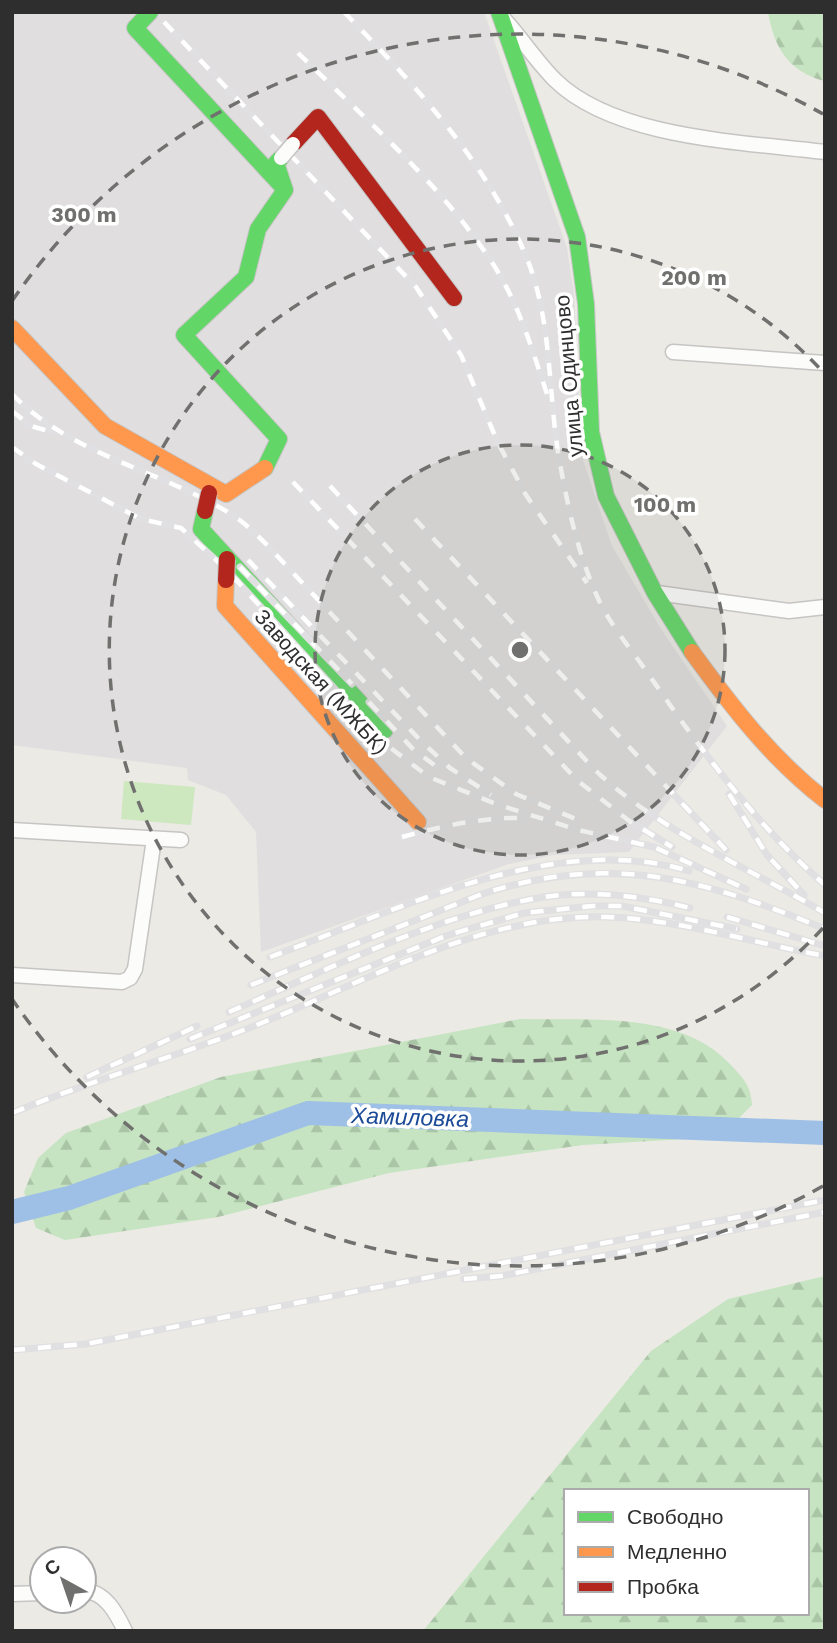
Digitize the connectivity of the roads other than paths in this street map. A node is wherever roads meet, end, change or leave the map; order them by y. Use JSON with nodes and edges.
{"nodes":[{"id":1,"x":150,"y":12,"type":"edge"},
{"id":2,"x":499,"y":12,"type":"edge"},
{"id":3,"x":293,"y":144,"type":"joint"},
{"id":4,"x":825,"y":152,"type":"edge"},
{"id":5,"x":281,"y":158,"type":"joint"},
{"id":6,"x":285,"y":190,"type":"junction"},
{"id":7,"x":454,"y":298,"type":"dead end"},
{"id":8,"x":12,"y":328,"type":"edge"},
{"id":9,"x":673,"y":352,"type":"dead end"},
{"id":10,"x":825,"y":363,"type":"edge"},
{"id":11,"x":210,"y":489,"type":"junction"},
{"id":12,"x":227,"y":558,"type":"junction"},
{"id":13,"x":657,"y":593,"type":"junction"},
{"id":14,"x":825,"y":607,"type":"edge"},
{"id":15,"x":385,"y":730,"type":"dead end"},
{"id":16,"x":825,"y":800,"type":"edge"},
{"id":17,"x":418,"y":822,"type":"dead end"},
{"id":18,"x":12,"y":830,"type":"edge"},
{"id":19,"x":154,"y":839,"type":"junction"},
{"id":20,"x":181,"y":840,"type":"dead end"},
{"id":21,"x":12,"y":975,"type":"edge"},
{"id":22,"x":98,"y":1595,"type":"edge"},
{"id":23,"x":125,"y":1631,"type":"edge"}],
"edges":[{"from":1,"to":6,"type":"street"},
{"from":2,"to":4,"type":"street"},
{"from":2,"to":13,"type":"street","name":"улица Одинцово"},
{"from":3,"to":5,"type":"street","bridge":true},
{"from":3,"to":7,"type":"street"},
{"from":5,"to":6,"type":"street"},
{"from":6,"to":11,"type":"street"},
{"from":8,"to":11,"type":"street"},
{"from":9,"to":10,"type":"street"},
{"from":11,"to":12,"type":"street","name":"Заводская (МЖБК)","bridge":true},
{"from":12,"to":15,"type":"street","name":"Заводская (МЖБК)"},
{"from":12,"to":17,"type":"street","name":"Заводская (МЖБК)","bridge":true},
{"from":13,"to":14,"type":"street"},
{"from":13,"to":16,"type":"street","name":"улица Одинцово"},
{"from":18,"to":19,"type":"street"},
{"from":19,"to":20,"type":"street"},
{"from":19,"to":21,"type":"street"},
{"from":22,"to":23,"type":"street"}]}
